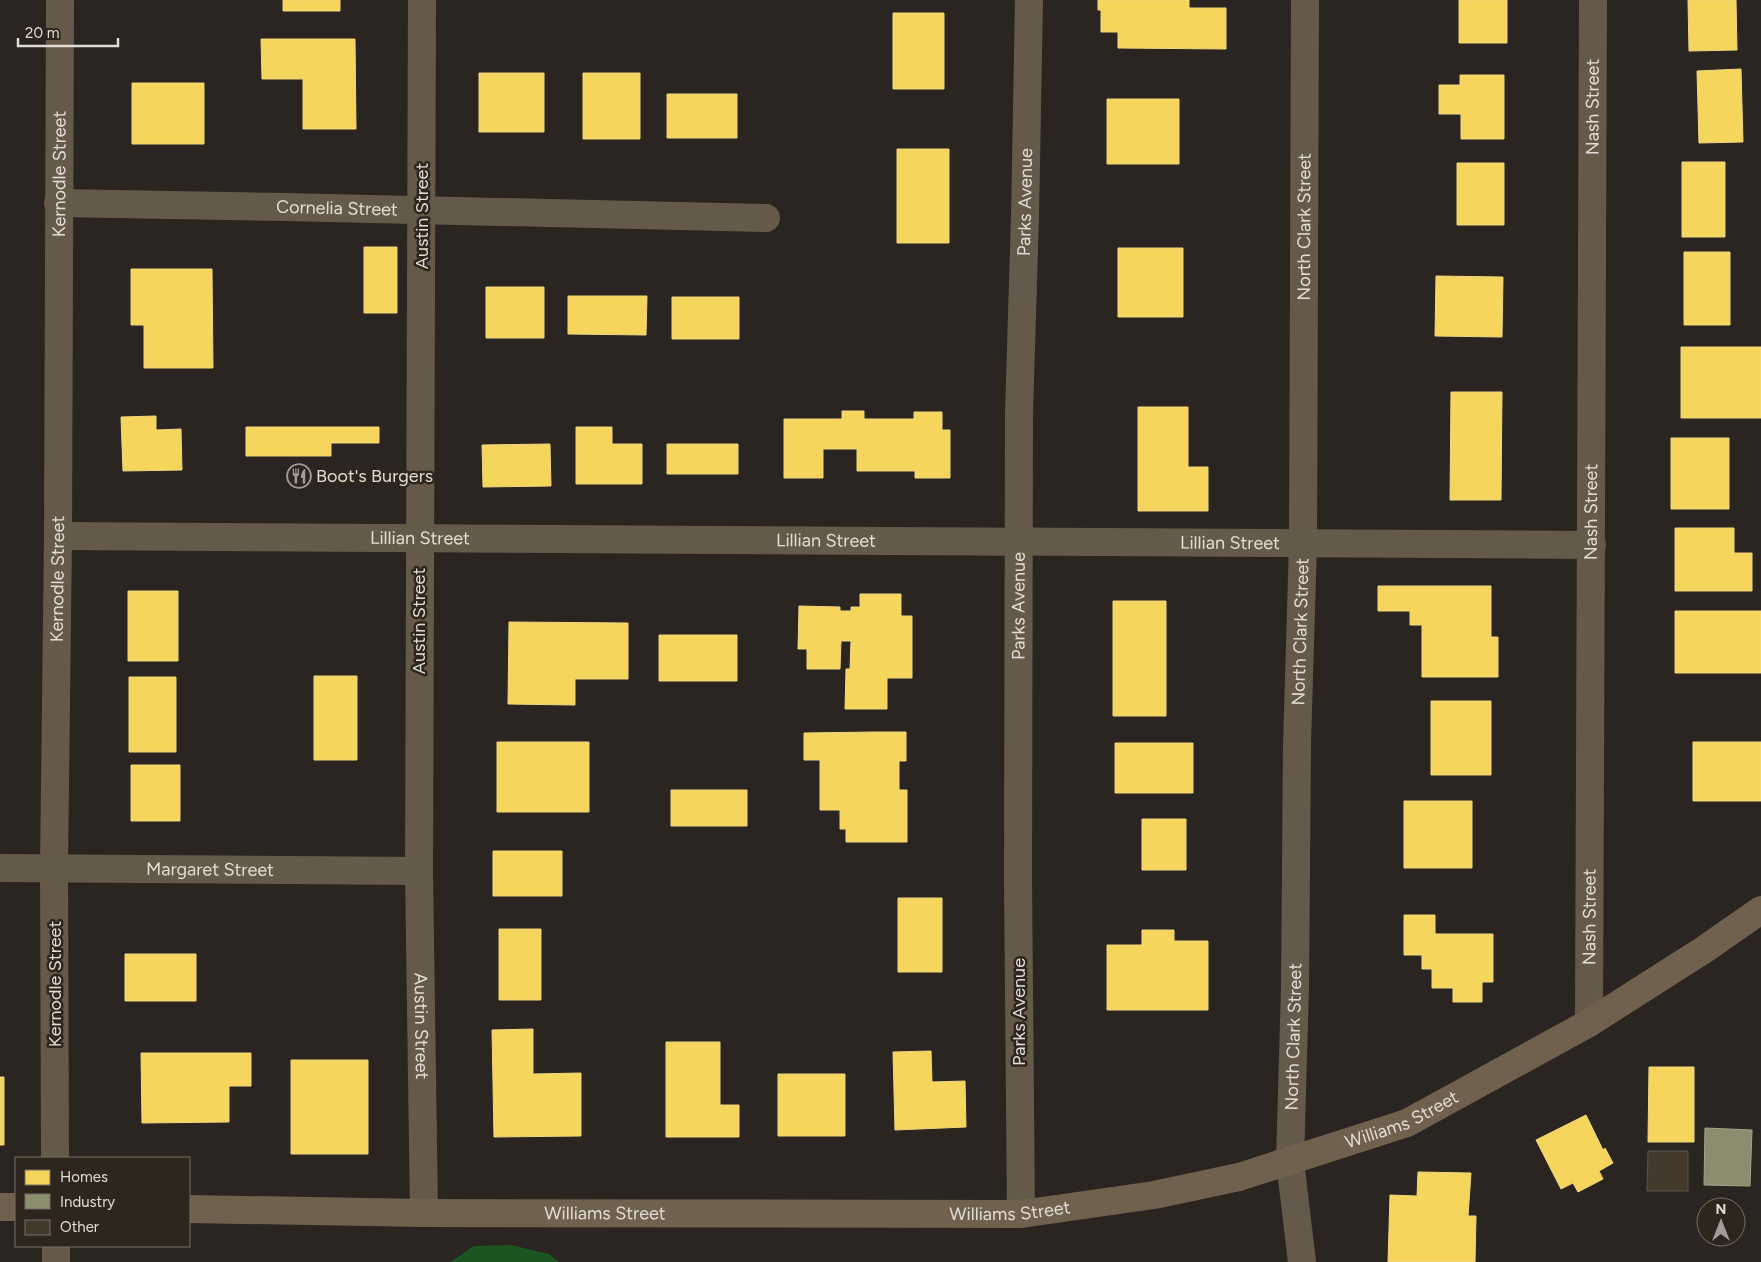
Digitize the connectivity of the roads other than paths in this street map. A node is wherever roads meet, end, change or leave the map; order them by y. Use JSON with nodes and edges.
{"nodes":[{"id":1,"x":60,"y":0,"type":"edge"},
{"id":2,"x":422,"y":0,"type":"edge"},
{"id":3,"x":1029,"y":0,"type":"edge"},
{"id":4,"x":1305,"y":0,"type":"edge"},
{"id":5,"x":1594,"y":0,"type":"edge"},
{"id":6,"x":58,"y":203,"type":"junction"},
{"id":7,"x":423,"y":211,"type":"junction"},
{"id":8,"x":766,"y":218,"type":"dead end"},
{"id":9,"x":58,"y":536,"type":"junction"},
{"id":10,"x":419,"y":538,"type":"junction"},
{"id":11,"x":1019,"y":542,"type":"junction"},
{"id":12,"x":1303,"y":544,"type":"junction"},
{"id":13,"x":1592,"y":545,"type":"junction"},
{"id":14,"x":0,"y":868,"type":"edge"},
{"id":15,"x":54,"y":868,"type":"junction"},
{"id":16,"x":419,"y":871,"type":"junction"},
{"id":17,"x":1761,"y":910,"type":"edge"},
{"id":18,"x":1589,"y":1023,"type":"junction"},
{"id":19,"x":55,"y":1157,"type":"edge"},
{"id":20,"x":1290,"y":1161,"type":"junction"},
{"id":21,"x":0,"y":1207,"type":"edge"},
{"id":22,"x":15,"y":1207,"type":"edge"},
{"id":23,"x":190,"y":1209,"type":"edge"},
{"id":24,"x":424,"y":1213,"type":"junction"},
{"id":25,"x":1021,"y":1214,"type":"junction"},
{"id":26,"x":56,"y":1247,"type":"edge"},
{"id":27,"x":56,"y":1262,"type":"edge"},
{"id":28,"x":1302,"y":1262,"type":"edge"}],
"edges":[{"from":1,"to":6,"type":"street","name":"Kernodle Street"},
{"from":2,"to":7,"type":"street","name":"Austin Street"},
{"from":3,"to":11,"type":"street","name":"Parks Avenue"},
{"from":4,"to":12,"type":"street","name":"North Clark Street"},
{"from":5,"to":13,"type":"street","name":"Nash Street"},
{"from":6,"to":7,"type":"street","name":"Cornelia Street"},
{"from":6,"to":9,"type":"street","name":"Kernodle Street"},
{"from":7,"to":8,"type":"street","name":"Cornelia Street"},
{"from":7,"to":10,"type":"street","name":"Austin Street"},
{"from":9,"to":10,"type":"street","name":"Lillian Street"},
{"from":9,"to":15,"type":"street","name":"Kernodle Street"},
{"from":10,"to":11,"type":"street","name":"Lillian Street"},
{"from":10,"to":16,"type":"street","name":"Austin Street"},
{"from":11,"to":12,"type":"street","name":"Lillian Street"},
{"from":11,"to":25,"type":"street","name":"Parks Avenue"},
{"from":12,"to":13,"type":"street","name":"Lillian Street"},
{"from":12,"to":20,"type":"street","name":"North Clark Street"},
{"from":13,"to":18,"type":"street","name":"Nash Street"},
{"from":14,"to":15,"type":"street","name":"Margaret Street"},
{"from":15,"to":16,"type":"street","name":"Margaret Street"},
{"from":15,"to":19,"type":"street","name":"Kernodle Street"},
{"from":16,"to":24,"type":"street","name":"Austin Street"},
{"from":17,"to":18,"type":"main road","name":"Williams Street"},
{"from":18,"to":20,"type":"main road","name":"Williams Street"},
{"from":20,"to":25,"type":"main road","name":"Williams Street"},
{"from":20,"to":28,"type":"street","name":"North Clark Street"},
{"from":21,"to":22,"type":"main road"},
{"from":23,"to":24,"type":"main road","name":"Williams Street"},
{"from":24,"to":25,"type":"main road","name":"Williams Street"},
{"from":26,"to":27,"type":"street"}]}
